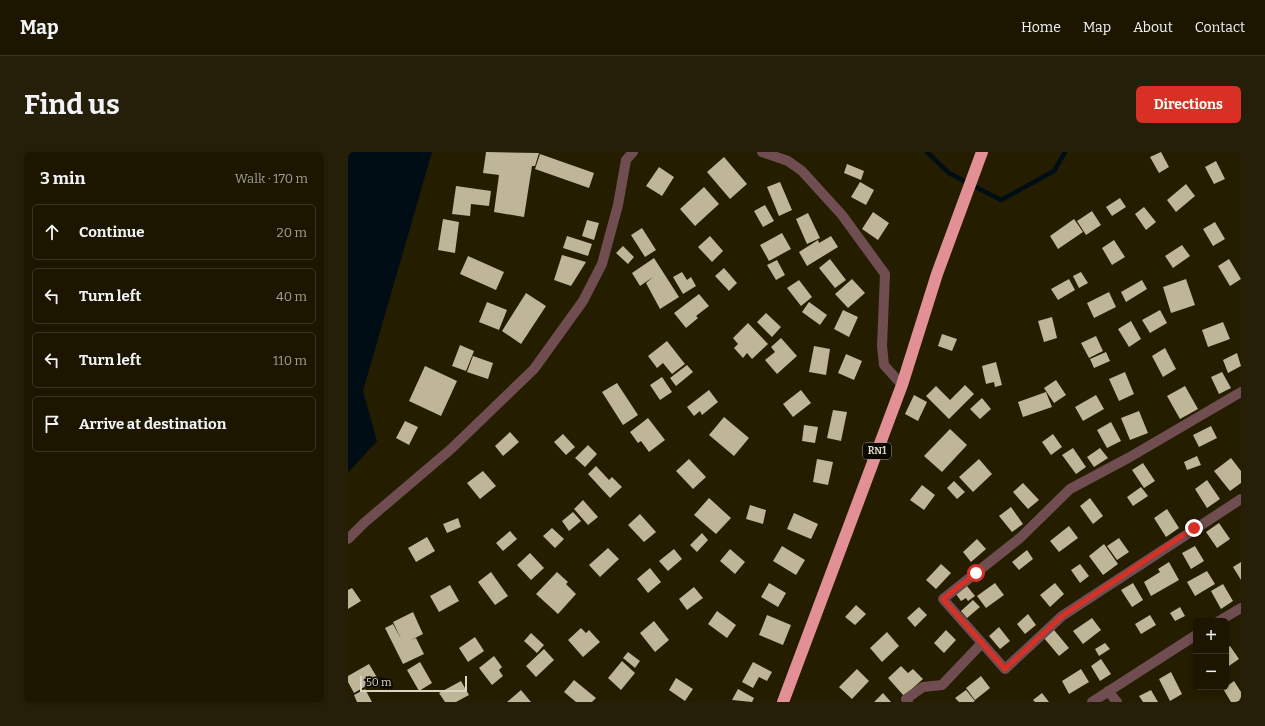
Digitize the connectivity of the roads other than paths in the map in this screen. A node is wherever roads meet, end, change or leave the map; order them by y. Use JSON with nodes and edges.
{"nodes":[{"id":1,"x":633,"y":152,"type":"edge"},
{"id":2,"x":762,"y":152,"type":"edge"},
{"id":3,"x":982,"y":152,"type":"edge"},
{"id":4,"x":902,"y":385,"type":"junction"},
{"id":5,"x":1241,"y":392,"type":"edge"},
{"id":6,"x":1241,"y":499,"type":"edge"},
{"id":7,"x":348,"y":539,"type":"edge"},
{"id":8,"x":1241,"y":608,"type":"edge"},
{"id":9,"x":1224,"y":618,"type":"edge"},
{"id":10,"x":1193,"y":637,"type":"edge"},
{"id":11,"x":982,"y":643,"type":"junction"},
{"id":12,"x":1108,"y":691,"type":"junction"},
{"id":13,"x":783,"y":702,"type":"edge"},
{"id":14,"x":908,"y":702,"type":"edge"},
{"id":15,"x":1092,"y":702,"type":"edge"},
{"id":16,"x":1117,"y":702,"type":"edge"}],
"edges":[{"from":1,"to":7,"type":"street"},
{"from":2,"to":4,"type":"street"},
{"from":3,"to":4,"type":"highway","number":"RN1"},
{"from":4,"to":13,"type":"highway","number":"RN1"},
{"from":5,"to":11,"type":"street"},
{"from":6,"to":11,"type":"street"},
{"from":8,"to":9,"type":"street"},
{"from":10,"to":12,"type":"street"},
{"from":11,"to":14,"type":"street"},
{"from":12,"to":15,"type":"street"},
{"from":12,"to":16,"type":"street"}]}
